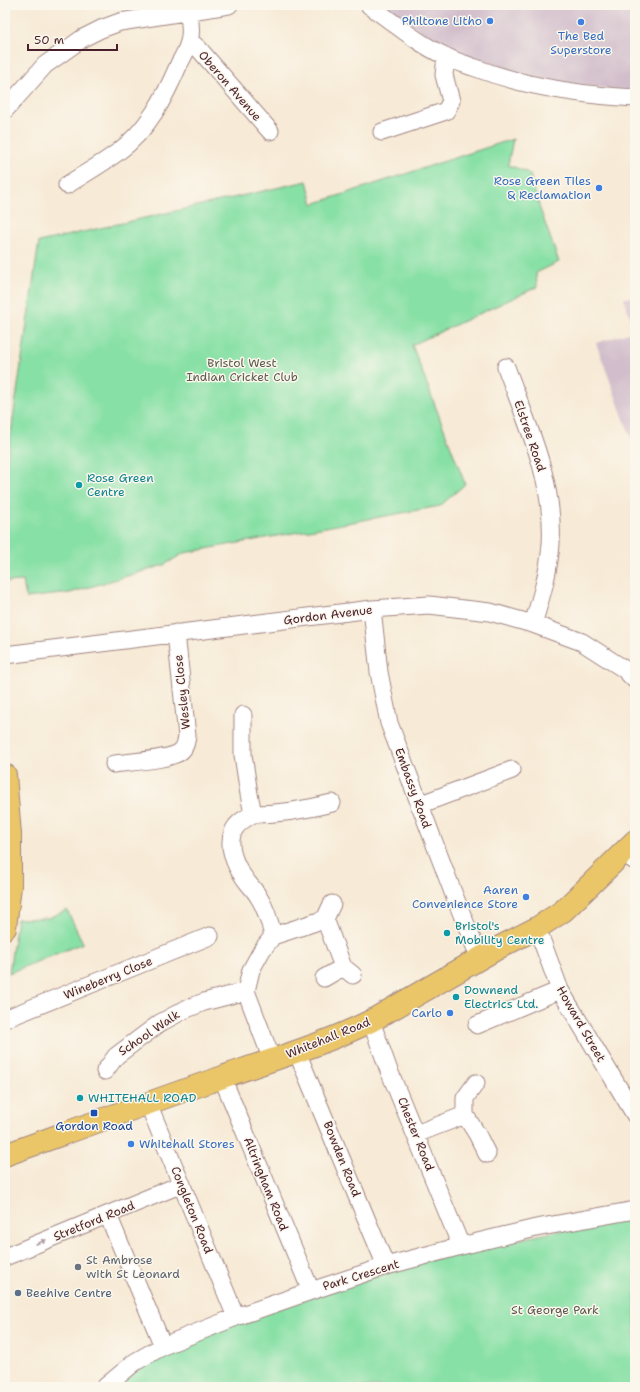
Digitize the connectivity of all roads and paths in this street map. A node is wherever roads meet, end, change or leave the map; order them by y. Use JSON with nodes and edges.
{"nodes":[{"id":1,"x":229,"y":5,"type":"edge"},
{"id":2,"x":378,"y":7,"type":"edge"},
{"id":3,"x":188,"y":11,"type":"junction"},
{"id":4,"x":190,"y":41,"type":"junction"},
{"id":5,"x":446,"y":57,"type":"junction"},
{"id":6,"x":635,"y":98,"type":"edge"},
{"id":7,"x":5,"y":110,"type":"edge"},
{"id":8,"x":270,"y":131,"type":"dead end"},
{"id":9,"x":382,"y":132,"type":"dead end"},
{"id":10,"x":67,"y":185,"type":"dead end"},
{"id":11,"x":506,"y":367,"type":"dead end"},
{"id":12,"x":372,"y":609,"type":"junction"},
{"id":13,"x":533,"y":624,"type":"junction"},
{"id":14,"x":176,"y":633,"type":"junction"},
{"id":15,"x":5,"y":655,"type":"edge"},
{"id":16,"x":635,"y":680,"type":"edge"},
{"id":17,"x":248,"y":725,"type":"dead end"},
{"id":18,"x":114,"y":764,"type":"dead end"},
{"id":19,"x":512,"y":770,"type":"dead end"},
{"id":20,"x":5,"y":774,"type":"edge"},
{"id":21,"x":320,"y":802,"type":"dead end"},
{"id":22,"x":420,"y":805,"type":"junction"},
{"id":23,"x":254,"y":814,"type":"junction"},
{"id":24,"x":631,"y":851,"type":"edge"},
{"id":25,"x":5,"y":928,"type":"edge"},
{"id":26,"x":537,"y":928,"type":"junction"},
{"id":27,"x":210,"y":936,"type":"dead end"},
{"id":28,"x":273,"y":936,"type":"junction"},
{"id":29,"x":480,"y":959,"type":"junction"},
{"id":30,"x":324,"y":978,"type":"dead end"},
{"id":31,"x":560,"y":990,"type":"junction"},
{"id":32,"x":246,"y":991,"type":"junction"},
{"id":33,"x":5,"y":1019,"type":"edge"},
{"id":34,"x":371,"y":1021,"type":"junction"},
{"id":35,"x":477,"y":1025,"type":"dead end"},
{"id":36,"x":297,"y":1052,"type":"junction"},
{"id":37,"x":272,"y":1060,"type":"junction"},
{"id":38,"x":105,"y":1071,"type":"dead end"},
{"id":39,"x":222,"y":1077,"type":"junction"},
{"id":40,"x":476,"y":1083,"type":"dead end"},
{"id":41,"x":148,"y":1103,"type":"junction"},
{"id":42,"x":465,"y":1115,"type":"junction"},
{"id":43,"x":635,"y":1115,"type":"edge"},
{"id":44,"x":416,"y":1134,"type":"junction"},
{"id":45,"x":487,"y":1154,"type":"dead end"},
{"id":46,"x":5,"y":1155,"type":"edge"},
{"id":47,"x":182,"y":1184,"type":"junction"},
{"id":48,"x":635,"y":1210,"type":"edge"},
{"id":49,"x":105,"y":1216,"type":"junction"},
{"id":50,"x":461,"y":1246,"type":"junction"},
{"id":51,"x":5,"y":1257,"type":"edge"},
{"id":52,"x":386,"y":1266,"type":"junction"},
{"id":53,"x":310,"y":1291,"type":"junction"},
{"id":54,"x":236,"y":1317,"type":"junction"},
{"id":55,"x":164,"y":1346,"type":"junction"},
{"id":56,"x":105,"y":1387,"type":"edge"}],
"edges":[{"from":1,"to":3,"type":"street"},
{"from":2,"to":5,"type":"street"},
{"from":3,"to":4,"type":"street"},
{"from":3,"to":7,"type":"street"},
{"from":4,"to":8,"type":"street","name":"Oberon Avenue"},
{"from":4,"to":10,"type":"street"},
{"from":5,"to":6,"type":"street"},
{"from":5,"to":9,"type":"street"},
{"from":11,"to":13,"type":"street","name":"Elstree Road"},
{"from":12,"to":13,"type":"street","name":"Gordon Avenue"},
{"from":12,"to":14,"type":"street","name":"Gordon Avenue"},
{"from":12,"to":22,"type":"street","name":"Embassy Road"},
{"from":13,"to":16,"type":"street","name":"Gordon Avenue"},
{"from":14,"to":15,"type":"street","name":"Gordon Avenue"},
{"from":14,"to":18,"type":"street","name":"Wesley Close"},
{"from":17,"to":23,"type":"street"},
{"from":19,"to":22,"type":"street"},
{"from":20,"to":25,"type":"main road"},
{"from":21,"to":23,"type":"street"},
{"from":22,"to":29,"type":"street","name":"Embassy Road"},
{"from":23,"to":28,"type":"street"},
{"from":24,"to":26,"type":"main road","name":"Whitehall Road"},
{"from":26,"to":29,"type":"main road","name":"Whitehall Road"},
{"from":26,"to":31,"type":"street","name":"Howard Street"},
{"from":27,"to":33,"type":"street","name":"Wineberry Close"},
{"from":28,"to":30,"type":"street"},
{"from":28,"to":32,"type":"street"},
{"from":29,"to":34,"type":"main road","name":"Whitehall Road"},
{"from":31,"to":35,"type":"street"},
{"from":31,"to":43,"type":"street","name":"Howard Street"},
{"from":32,"to":37,"type":"street"},
{"from":32,"to":38,"type":"street","name":"School Walk"},
{"from":34,"to":36,"type":"main road","name":"Whitehall Road"},
{"from":34,"to":44,"type":"street","name":"Chester Road"},
{"from":36,"to":37,"type":"main road","name":"Whitehall Road"},
{"from":36,"to":52,"type":"street","name":"Bowden Road"},
{"from":37,"to":39,"type":"main road","name":"Whitehall Road"},
{"from":39,"to":41,"type":"main road","name":"Whitehall Road"},
{"from":39,"to":53,"type":"street","name":"Altringham Road"},
{"from":40,"to":42,"type":"street"},
{"from":41,"to":46,"type":"main road","name":"Whitehall Road"},
{"from":41,"to":47,"type":"street","name":"Congleton Road"},
{"from":42,"to":44,"type":"street"},
{"from":42,"to":45,"type":"street"},
{"from":44,"to":50,"type":"street","name":"Chester Road"},
{"from":47,"to":49,"type":"street","name":"Stretford Road"},
{"from":47,"to":54,"type":"street","name":"Congleton Road"},
{"from":48,"to":50,"type":"street","name":"Park Crescent"},
{"from":51,"to":49,"type":"street","name":"Stretford Road","one_way":true},
{"from":49,"to":55,"type":"street"},
{"from":50,"to":52,"type":"street","name":"Park Crescent"},
{"from":52,"to":53,"type":"street","name":"Park Crescent"},
{"from":53,"to":54,"type":"street","name":"Park Crescent"},
{"from":54,"to":55,"type":"street","name":"Park Crescent"},
{"from":55,"to":56,"type":"street","name":"Park Crescent"}]}
